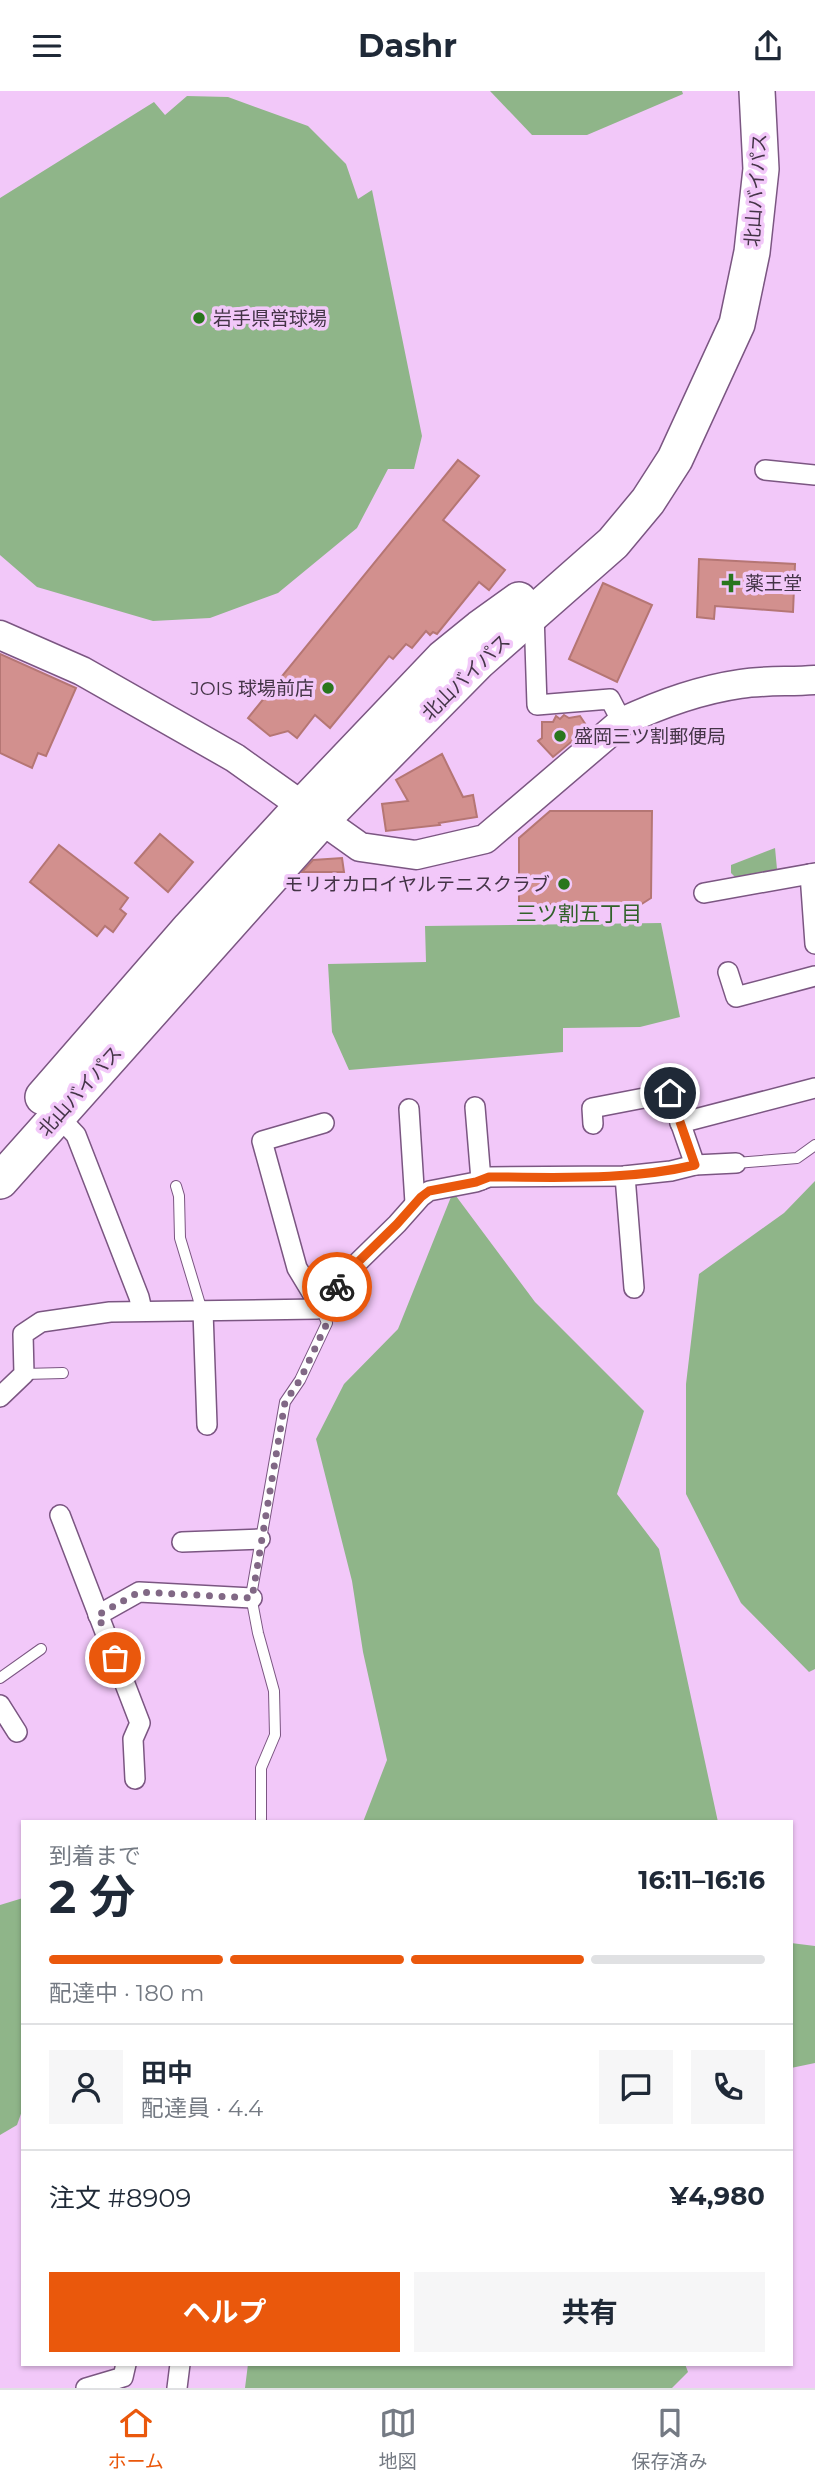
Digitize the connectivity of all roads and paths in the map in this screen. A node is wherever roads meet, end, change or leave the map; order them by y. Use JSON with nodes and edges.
{"nodes":[{"id":1,"x":737,"y":91,"type":"edge"},
{"id":2,"x":757,"y":91,"type":"edge"},
{"id":3,"x":765,"y":470,"type":"dead end"},
{"id":4,"x":815,"y":475,"type":"edge"},
{"id":5,"x":534,"y":613,"type":"junction"},
{"id":6,"x":0,"y":635,"type":"edge"},
{"id":7,"x":815,"y":680,"type":"edge"},
{"id":8,"x":622,"y":722,"type":"junction"},
{"id":9,"x":312,"y":813,"type":"junction"},
{"id":10,"x":812,"y":873,"type":"edge"},
{"id":11,"x":704,"y":893,"type":"dead end"},
{"id":12,"x":814,"y":925,"type":"edge"},
{"id":13,"x":815,"y":944,"type":"edge"},
{"id":14,"x":728,"y":972,"type":"dead end"},
{"id":15,"x":815,"y":976,"type":"edge"},
{"id":16,"x":815,"y":1088,"type":"edge"},
{"id":17,"x":475,"y":1107,"type":"dead end"},
{"id":18,"x":409,"y":1109,"type":"dead end"},
{"id":19,"x":58,"y":1117,"type":"junction"},
{"id":20,"x":324,"y":1123,"type":"dead end"},
{"id":21,"x":680,"y":1123,"type":"junction"},
{"id":22,"x":593,"y":1124,"type":"dead end"},
{"id":23,"x":815,"y":1145,"type":"edge"},
{"id":24,"x":0,"y":1147,"type":"edge"},
{"id":25,"x":736,"y":1163,"type":"joint"},
{"id":26,"x":695,"y":1165,"type":"junction"},
{"id":27,"x":625,"y":1176,"type":"junction"},
{"id":28,"x":481,"y":1179,"type":"junction"},
{"id":29,"x":0,"y":1181,"type":"edge"},
{"id":30,"x":176,"y":1186,"type":"dead end"},
{"id":31,"x":415,"y":1203,"type":"junction"},
{"id":32,"x":634,"y":1288,"type":"dead end"},
{"id":33,"x":320,"y":1306,"type":"junction"},
{"id":34,"x":142,"y":1310,"type":"junction"},
{"id":35,"x":202,"y":1311,"type":"junction"},
{"id":36,"x":63,"y":1373,"type":"dead end"},
{"id":37,"x":24,"y":1374,"type":"junction"},
{"id":38,"x":0,"y":1397,"type":"edge"},
{"id":39,"x":206,"y":1425,"type":"dead end"},
{"id":40,"x":60,"y":1515,"type":"dead end"},
{"id":41,"x":260,"y":1539,"type":"junction"},
{"id":42,"x":182,"y":1542,"type":"dead end"},
{"id":43,"x":252,"y":1598,"type":"junction"},
{"id":44,"x":98,"y":1615,"type":"junction"},
{"id":45,"x":41,"y":1649,"type":"dead end"},
{"id":46,"x":0,"y":1678,"type":"edge"},
{"id":47,"x":0,"y":1705,"type":"edge"},
{"id":48,"x":17,"y":1732,"type":"dead end"},
{"id":49,"x":135,"y":1779,"type":"dead end"},
{"id":50,"x":261,"y":1820,"type":"edge"},
{"id":51,"x":126,"y":2366,"type":"edge"},
{"id":52,"x":180,"y":2366,"type":"edge"},
{"id":53,"x":86,"y":2388,"type":"edge"},
{"id":54,"x":177,"y":2388,"type":"edge"}],
"edges":[{"from":1,"to":9,"type":"highway","name":"北山バイパス"},
{"from":2,"to":5,"type":"highway","name":"北山バイパス"},
{"from":3,"to":4,"type":"street"},
{"from":5,"to":8,"type":"street"},
{"from":5,"to":9,"type":"highway","name":"北山バイパス"},
{"from":6,"to":9,"type":"street"},
{"from":7,"to":8,"type":"street"},
{"from":8,"to":9,"type":"street"},
{"from":9,"to":19,"type":"highway","name":"北山バイパス"},
{"from":9,"to":24,"type":"highway","name":"北山バイパス"},
{"from":10,"to":11,"type":"street"},
{"from":10,"to":12,"type":"street"},
{"from":12,"to":13,"type":"street"},
{"from":14,"to":15,"type":"street"},
{"from":16,"to":21,"type":"street"},
{"from":17,"to":28,"type":"street"},
{"from":18,"to":31,"type":"street"},
{"from":19,"to":29,"type":"highway","name":"北山バイパス"},
{"from":19,"to":34,"type":"street"},
{"from":20,"to":33,"type":"street"},
{"from":21,"to":22,"type":"street"},
{"from":21,"to":26,"type":"street"},
{"from":23,"to":25,"type":"lane"},
{"from":25,"to":26,"type":"street"},
{"from":26,"to":27,"type":"street"},
{"from":27,"to":28,"type":"street"},
{"from":27,"to":32,"type":"street"},
{"from":28,"to":31,"type":"street"},
{"from":30,"to":35,"type":"lane"},
{"from":31,"to":33,"type":"street"},
{"from":33,"to":35,"type":"street"},
{"from":33,"to":41,"type":"lane"},
{"from":34,"to":35,"type":"street"},
{"from":34,"to":37,"type":"street"},
{"from":35,"to":39,"type":"street"},
{"from":36,"to":37,"type":"lane"},
{"from":37,"to":38,"type":"street"},
{"from":40,"to":44,"type":"street"},
{"from":41,"to":42,"type":"street"},
{"from":41,"to":43,"type":"lane"},
{"from":43,"to":44,"type":"street"},
{"from":43,"to":50,"type":"lane"},
{"from":44,"to":49,"type":"street"},
{"from":45,"to":46,"type":"lane"},
{"from":47,"to":48,"type":"street"},
{"from":51,"to":53,"type":"street"},
{"from":52,"to":54,"type":"street"}]}
